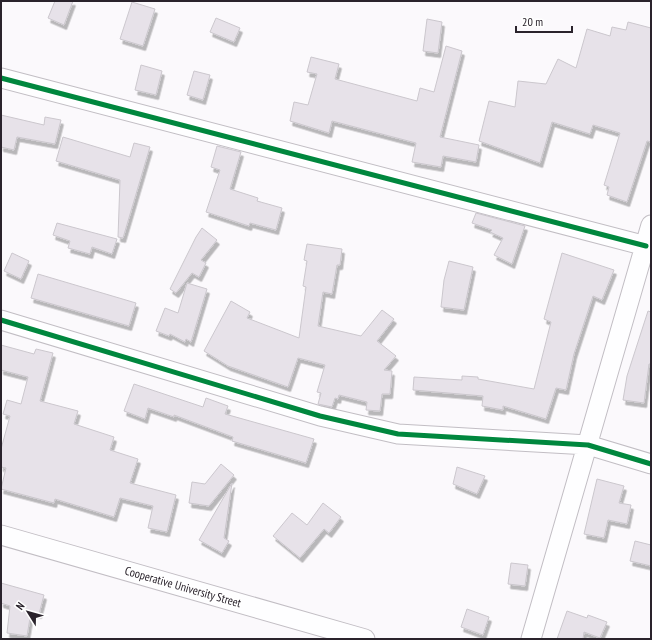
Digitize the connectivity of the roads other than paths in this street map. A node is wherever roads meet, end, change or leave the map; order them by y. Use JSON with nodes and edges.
{"nodes":[{"id":1,"x":1,"y":78,"type":"edge"},
{"id":2,"x":651,"y":225,"type":"edge"},
{"id":3,"x":646,"y":246,"type":"junction"},
{"id":4,"x":1,"y":320,"type":"edge"},
{"id":5,"x":588,"y":445,"type":"junction"},
{"id":6,"x":651,"y":464,"type":"edge"},
{"id":7,"x":1,"y":535,"type":"edge"},
{"id":8,"x":365,"y":639,"type":"edge"},
{"id":9,"x":531,"y":639,"type":"edge"}],
"edges":[{"from":1,"to":3,"type":"street"},
{"from":2,"to":3,"type":"street"},
{"from":3,"to":5,"type":"street"},
{"from":4,"to":5,"type":"street"},
{"from":5,"to":6,"type":"street"},
{"from":5,"to":9,"type":"street"},
{"from":7,"to":8,"type":"street","name":"Cooperative University Street"}]}
